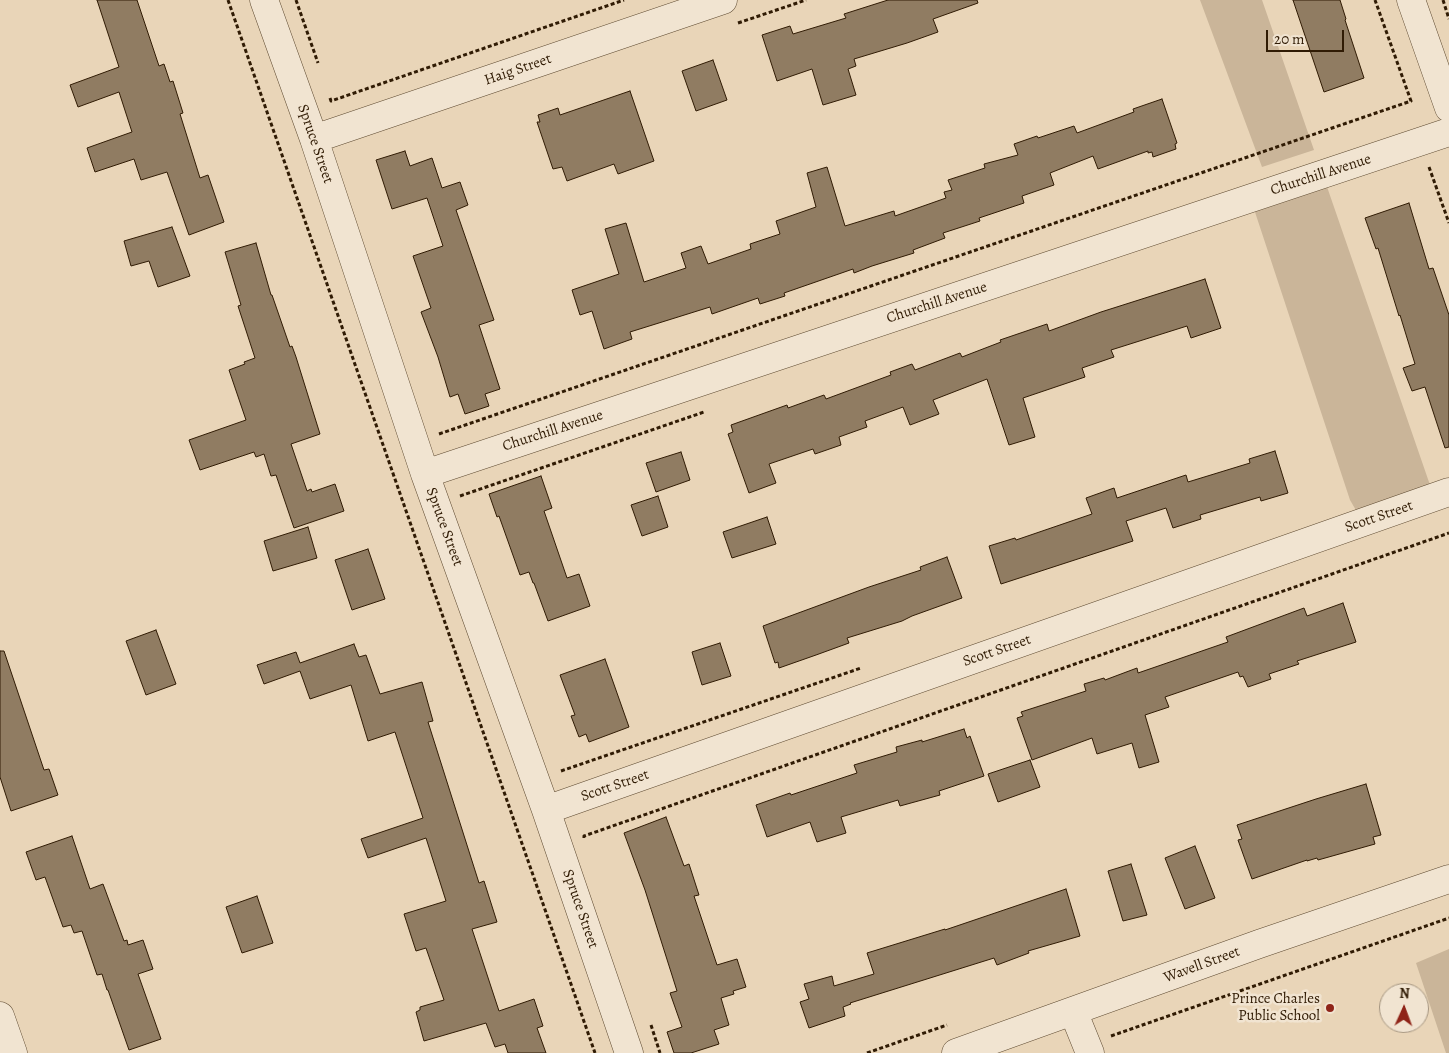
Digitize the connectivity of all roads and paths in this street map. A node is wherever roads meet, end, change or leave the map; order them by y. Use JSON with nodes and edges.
{"nodes":[{"id":1,"x":228,"y":0,"type":"edge"},
{"id":2,"x":264,"y":0,"type":"edge"},
{"id":3,"x":296,"y":0,"type":"edge"},
{"id":4,"x":624,"y":0,"type":"edge"},
{"id":5,"x":722,"y":0,"type":"edge"},
{"id":6,"x":806,"y":0,"type":"edge"},
{"id":7,"x":1375,"y":0,"type":"edge"},
{"id":8,"x":1411,"y":0,"type":"edge"},
{"id":9,"x":1443,"y":0,"type":"edge"},
{"id":10,"x":1449,"y":19,"type":"edge"},
{"id":11,"x":731,"y":26,"type":"dead end"},
{"id":12,"x":318,"y":64,"type":"dead end"},
{"id":13,"x":328,"y":92,"type":"dead end"},
{"id":14,"x":1449,"y":108,"type":"edge"},
{"id":15,"x":1449,"y":132,"type":"edge"},
{"id":16,"x":314,"y":139,"type":"junction"},
{"id":17,"x":434,"y":435,"type":"dead end"},
{"id":18,"x":425,"y":474,"type":"junction"},
{"id":19,"x":1449,"y":492,"type":"edge"},
{"id":20,"x":1449,"y":533,"type":"edge"},
{"id":21,"x":546,"y":810,"type":"junction"},
{"id":22,"x":587,"y":845,"type":"dead end"},
{"id":23,"x":1449,"y":880,"type":"edge"},
{"id":24,"x":1449,"y":918,"type":"edge"},
{"id":25,"x":1073,"y":1011,"type":"junction"},
{"id":26,"x":0,"y":1016,"type":"edge"},
{"id":27,"x":648,"y":1017,"type":"dead end"},
{"id":28,"x":1089,"y":1049,"type":"edge"},
{"id":29,"x":13,"y":1053,"type":"edge"},
{"id":30,"x":595,"y":1053,"type":"edge"},
{"id":31,"x":629,"y":1053,"type":"edge"},
{"id":32,"x":660,"y":1053,"type":"edge"},
{"id":33,"x":956,"y":1053,"type":"edge"}],
"edges":[{"from":1,"to":30,"type":"path"},
{"from":2,"to":16,"type":"street","name":"Spruce Street"},
{"from":3,"to":12,"type":"path"},
{"from":4,"to":13,"type":"path"},
{"from":5,"to":16,"type":"street","name":"Haig Street"},
{"from":6,"to":11,"type":"path"},
{"from":7,"to":17,"type":"path"},
{"from":8,"to":14,"type":"street"},
{"from":9,"to":10,"type":"path"},
{"from":15,"to":18,"type":"street","name":"Churchill Avenue"},
{"from":16,"to":18,"type":"street","name":"Spruce Street"},
{"from":18,"to":21,"type":"street","name":"Spruce Street"},
{"from":19,"to":21,"type":"street","name":"Scott Street"},
{"from":20,"to":22,"type":"path"},
{"from":21,"to":31,"type":"street","name":"Spruce Street"},
{"from":23,"to":25,"type":"street","name":"Wavell Street"},
{"from":24,"to":28,"type":"path"},
{"from":25,"to":28,"type":"street"},
{"from":25,"to":33,"type":"street","name":"Wavell Street"},
{"from":26,"to":29,"type":"street"},
{"from":27,"to":32,"type":"path"}]}
